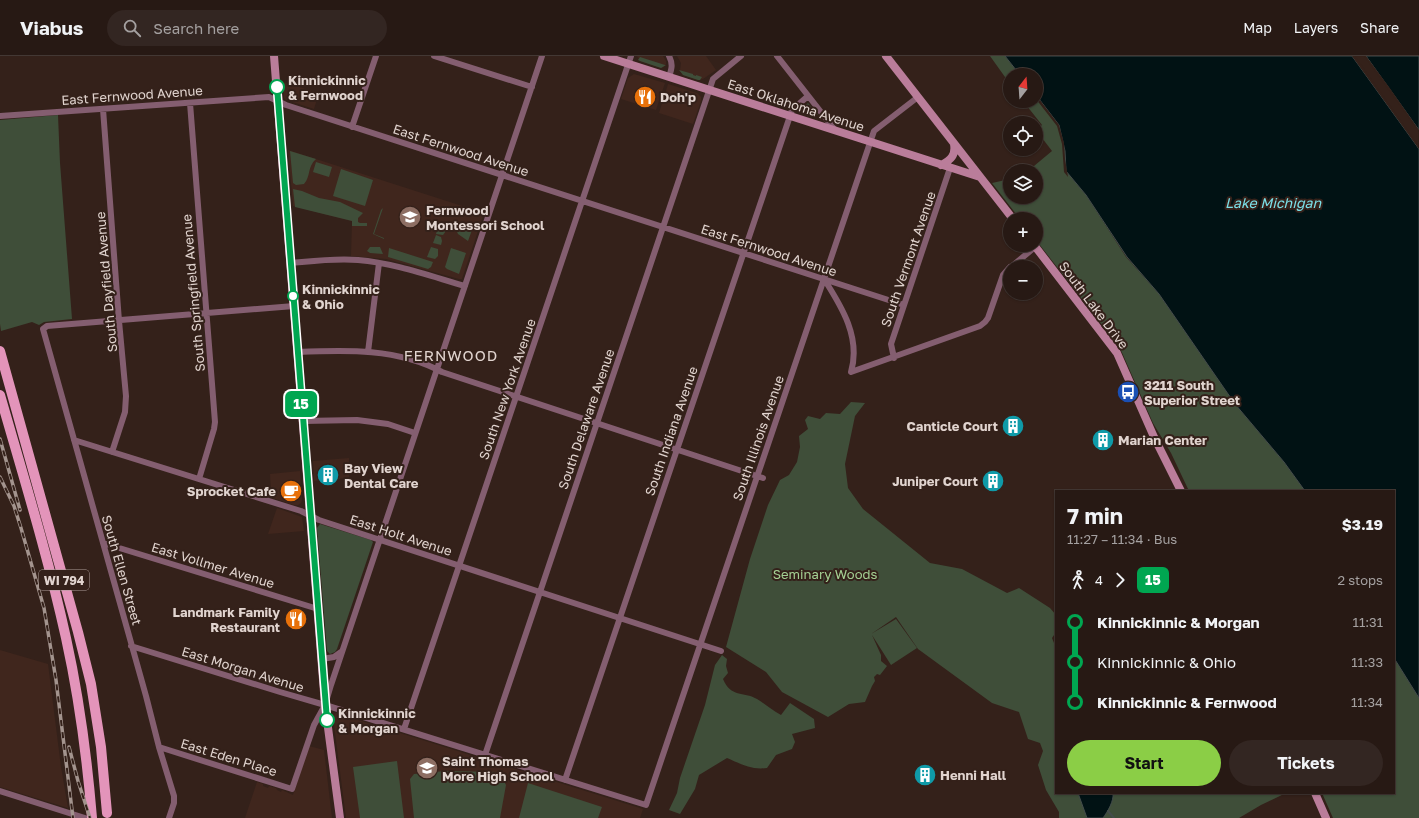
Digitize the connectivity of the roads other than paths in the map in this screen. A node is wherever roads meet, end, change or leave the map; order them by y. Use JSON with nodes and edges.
{"nodes":[{"id":1,"x":274,"y":56,"type":"edge"},
{"id":2,"x":376,"y":56,"type":"edge"},
{"id":3,"x":434,"y":56,"type":"edge"},
{"id":4,"x":542,"y":56,"type":"edge"},
{"id":5,"x":604,"y":56,"type":"edge"},
{"id":6,"x":669,"y":56,"type":"edge"},
{"id":7,"x":741,"y":56,"type":"edge"},
{"id":8,"x":777,"y":56,"type":"edge"},
{"id":9,"x":886,"y":56,"type":"edge"},
{"id":10,"x":630,"y":60,"type":"edge"},
{"id":11,"x":669,"y":77,"type":"junction"},
{"id":12,"x":532,"y":87,"type":"junction"},
{"id":13,"x":709,"y":90,"type":"junction"},
{"id":14,"x":808,"y":96,"type":"junction"},
{"id":15,"x":918,"y":97,"type":"junction"},
{"id":16,"x":278,"y":101,"type":"junction"},
{"id":17,"x":190,"y":102,"type":"junction"},
{"id":18,"x":104,"y":109,"type":"junction"},
{"id":19,"x":0,"y":116,"type":"edge"},
{"id":20,"x":790,"y":116,"type":"junction"},
{"id":21,"x":352,"y":127,"type":"junction"},
{"id":22,"x":836,"y":131,"type":"junction"},
{"id":23,"x":870,"y":142,"type":"junction"},
{"id":24,"x":954,"y":144,"type":"junction"},
{"id":25,"x":941,"y":165,"type":"junction"},
{"id":26,"x":950,"y":168,"type":"junction"},
{"id":27,"x":502,"y":175,"type":"junction"},
{"id":28,"x":980,"y":177,"type":"junction"},
{"id":29,"x":582,"y":201,"type":"junction"},
{"id":30,"x":1008,"y":212,"type":"edge"},
{"id":31,"x":663,"y":227,"type":"junction"},
{"id":32,"x":1027,"y":252,"type":"edge"},
{"id":33,"x":1039,"y":252,"type":"edge"},
{"id":34,"x":743,"y":253,"type":"junction"},
{"id":35,"x":1018,"y":260,"type":"edge"},
{"id":36,"x":291,"y":263,"type":"junction"},
{"id":37,"x":379,"y":263,"type":"junction"},
{"id":38,"x":1003,"y":275,"type":"edge"},
{"id":39,"x":824,"y":279,"type":"junction"},
{"id":40,"x":464,"y":286,"type":"junction"},
{"id":41,"x":904,"y":305,"type":"junction"},
{"id":42,"x":294,"y":306,"type":"junction"},
{"id":43,"x":205,"y":314,"type":"junction"},
{"id":44,"x":119,"y":321,"type":"junction"},
{"id":45,"x":0,"y":351,"type":"edge"},
{"id":46,"x":298,"y":352,"type":"junction"},
{"id":47,"x":368,"y":352,"type":"junction"},
{"id":48,"x":894,"y":358,"type":"junction"},
{"id":49,"x":436,"y":369,"type":"junction"},
{"id":50,"x":0,"y":395,"type":"edge"},
{"id":51,"x":516,"y":396,"type":"junction"},
{"id":52,"x":303,"y":421,"type":"junction"},
{"id":53,"x":596,"y":422,"type":"junction"},
{"id":54,"x":415,"y":433,"type":"junction"},
{"id":55,"x":74,"y":440,"type":"junction"},
{"id":56,"x":677,"y":449,"type":"junction"},
{"id":57,"x":112,"y":452,"type":"junction"},
{"id":58,"x":760,"y":476,"type":"junction"},
{"id":59,"x":199,"y":479,"type":"junction"},
{"id":60,"x":1180,"y":490,"type":"edge"},
{"id":61,"x":310,"y":515,"type":"junction"},
{"id":62,"x":379,"y":539,"type":"junction"},
{"id":63,"x":102,"y":543,"type":"junction"},
{"id":64,"x":459,"y":565,"type":"junction"},
{"id":65,"x":540,"y":591,"type":"junction"},
{"id":66,"x":318,"y":609,"type":"junction"},
{"id":67,"x":620,"y":618,"type":"junction"},
{"id":68,"x":700,"y":644,"type":"junction"},
{"id":69,"x":131,"y":646,"type":"junction"},
{"id":70,"x":721,"y":651,"type":"dead end"},
{"id":71,"x":341,"y":652,"type":"junction"},
{"id":72,"x":322,"y":658,"type":"junction"},
{"id":73,"x":325,"y":705,"type":"junction"},
{"id":74,"x":404,"y":729,"type":"junction"},
{"id":75,"x":159,"y":747,"type":"junction"},
{"id":76,"x":485,"y":755,"type":"junction"},
{"id":77,"x":565,"y":780,"type":"junction"},
{"id":78,"x":0,"y":792,"type":"edge"},
{"id":79,"x":1315,"y":794,"type":"edge"},
{"id":80,"x":646,"y":805,"type":"joint"},
{"id":81,"x":107,"y":813,"type":"dead end"},
{"id":82,"x":85,"y":818,"type":"edge"},
{"id":83,"x":92,"y":818,"type":"edge"},
{"id":84,"x":169,"y":818,"type":"edge"},
{"id":85,"x":340,"y":818,"type":"edge"},
{"id":86,"x":1326,"y":818,"type":"edge"}],
"edges":[{"from":1,"to":16,"type":"street"},
{"from":2,"to":21,"type":"street"},
{"from":3,"to":12,"type":"street"},
{"from":4,"to":12,"type":"street"},
{"from":5,"to":10,"type":"street","name":"East Oklahoma Avenue"},
{"from":6,"to":11,"type":"street"},
{"from":7,"to":13,"type":"street","name":"South Delaware Avenue"},
{"from":8,"to":14,"type":"street"},
{"from":9,"to":15,"type":"street"},
{"from":10,"to":11,"type":"street","name":"East Oklahoma Avenue"},
{"from":10,"to":29,"type":"street","name":"South New York Avenue"},
{"from":11,"to":13,"type":"street","name":"East Oklahoma Avenue"},
{"from":12,"to":27,"type":"street"},
{"from":13,"to":20,"type":"street","name":"East Oklahoma Avenue"},
{"from":13,"to":31,"type":"street","name":"South Delaware Avenue"},
{"from":14,"to":20,"type":"street","name":"South Indiana Avenue"},
{"from":14,"to":22,"type":"street"},
{"from":15,"to":23,"type":"street","name":"South Illinois Avenue"},
{"from":15,"to":24,"type":"street"},
{"from":16,"to":17,"type":"street","name":"East Fernwood Avenue"},
{"from":16,"to":21,"type":"street","name":"East Fernwood Avenue"},
{"from":16,"to":36,"type":"street"},
{"from":17,"to":18,"type":"street","name":"East Fernwood Avenue"},
{"from":17,"to":43,"type":"street","name":"South Springfield Avenue"},
{"from":18,"to":19,"type":"street","name":"East Fernwood Avenue"},
{"from":18,"to":44,"type":"street","name":"South Dayfield Avenue"},
{"from":20,"to":22,"type":"street","name":"East Oklahoma Avenue"},
{"from":20,"to":34,"type":"street","name":"South Indiana Avenue"},
{"from":21,"to":27,"type":"street","name":"East Fernwood Avenue"},
{"from":22,"to":23,"type":"street","name":"East Oklahoma Avenue"},
{"from":23,"to":25,"type":"street","name":"East Oklahoma Avenue"},
{"from":23,"to":39,"type":"street","name":"South Illinois Avenue"},
{"from":24,"to":25,"type":"street"},
{"from":24,"to":28,"type":"street"},
{"from":25,"to":26,"type":"street","name":"East Oklahoma Avenue"},
{"from":26,"to":28,"type":"street","name":"East Oklahoma Avenue"},
{"from":26,"to":41,"type":"street","name":"South Vermont Avenue"},
{"from":27,"to":29,"type":"street","name":"East Fernwood Avenue"},
{"from":27,"to":40,"type":"street"},
{"from":28,"to":30,"type":"street"},
{"from":29,"to":31,"type":"street","name":"East Fernwood Avenue"},
{"from":29,"to":51,"type":"street","name":"South New York Avenue"},
{"from":31,"to":34,"type":"street","name":"East Fernwood Avenue"},
{"from":31,"to":53,"type":"street","name":"South Delaware Avenue"},
{"from":32,"to":35,"type":"street"},
{"from":33,"to":60,"type":"street","name":"South Lake Drive"},
{"from":34,"to":39,"type":"street","name":"East Fernwood Avenue"},
{"from":34,"to":56,"type":"street","name":"South Indiana Avenue"},
{"from":36,"to":37,"type":"street"},
{"from":36,"to":42,"type":"street"},
{"from":37,"to":40,"type":"street"},
{"from":37,"to":47,"type":"street"},
{"from":38,"to":48,"type":"street"},
{"from":39,"to":41,"type":"street","name":"East Fernwood Avenue"},
{"from":39,"to":48,"type":"street"},
{"from":39,"to":58,"type":"street","name":"South Illinois Avenue"},
{"from":40,"to":49,"type":"street"},
{"from":41,"to":48,"type":"street","name":"South Vermont Avenue"},
{"from":42,"to":43,"type":"street"},
{"from":42,"to":46,"type":"street"},
{"from":43,"to":44,"type":"street"},
{"from":43,"to":59,"type":"street","name":"South Springfield Avenue"},
{"from":44,"to":55,"type":"street","name":"South Ellen Street"},
{"from":44,"to":57,"type":"street","name":"South Dayfield Avenue"},
{"from":45,"to":81,"type":"main road","number":"WI 794"},
{"from":46,"to":47,"type":"street"},
{"from":46,"to":52,"type":"street"},
{"from":47,"to":49,"type":"street"},
{"from":49,"to":51,"type":"street"},
{"from":49,"to":54,"type":"street"},
{"from":50,"to":83,"type":"main road","number":"WI 794"},
{"from":51,"to":53,"type":"street"},
{"from":51,"to":64,"type":"street","name":"South New York Avenue"},
{"from":52,"to":54,"type":"street"},
{"from":52,"to":61,"type":"street"},
{"from":53,"to":56,"type":"street"},
{"from":53,"to":65,"type":"street","name":"South Delaware Avenue"},
{"from":54,"to":62,"type":"street"},
{"from":55,"to":57,"type":"street","name":"East Holt Avenue"},
{"from":55,"to":63,"type":"street","name":"South Ellen Street"},
{"from":56,"to":58,"type":"street"},
{"from":56,"to":67,"type":"street","name":"South Indiana Avenue"},
{"from":57,"to":59,"type":"street","name":"East Holt Avenue"},
{"from":58,"to":68,"type":"street","name":"South Illinois Avenue"},
{"from":59,"to":61,"type":"street","name":"East Holt Avenue"},
{"from":61,"to":62,"type":"street","name":"East Holt Avenue"},
{"from":61,"to":66,"type":"street"},
{"from":62,"to":64,"type":"street","name":"East Holt Avenue"},
{"from":62,"to":71,"type":"street"},
{"from":63,"to":66,"type":"street","name":"East Vollmer Avenue"},
{"from":63,"to":69,"type":"street","name":"South Ellen Street"},
{"from":64,"to":65,"type":"street","name":"East Holt Avenue"},
{"from":64,"to":74,"type":"street","name":"South New York Avenue"},
{"from":65,"to":67,"type":"street","name":"East Holt Avenue"},
{"from":65,"to":76,"type":"street","name":"South Delaware Avenue"},
{"from":66,"to":72,"type":"street"},
{"from":67,"to":68,"type":"street","name":"East Holt Avenue"},
{"from":67,"to":77,"type":"street","name":"South Indiana Avenue"},
{"from":68,"to":70,"type":"street","name":"East Holt Avenue"},
{"from":68,"to":80,"type":"street","name":"South Illinois Avenue"},
{"from":69,"to":73,"type":"street","name":"East Morgan Avenue"},
{"from":69,"to":75,"type":"street","name":"South Ellen Street"},
{"from":71,"to":72,"type":"street"},
{"from":71,"to":73,"type":"street"},
{"from":72,"to":73,"type":"street"},
{"from":73,"to":74,"type":"street","name":"East Morgan Avenue"},
{"from":73,"to":75,"type":"street","name":"East Eden Place"},
{"from":73,"to":85,"type":"street"},
{"from":74,"to":76,"type":"street","name":"East Morgan Avenue"},
{"from":75,"to":84,"type":"street","name":"South Ellen Street"},
{"from":76,"to":77,"type":"street","name":"East Morgan Avenue"},
{"from":77,"to":80,"type":"street","name":"East Morgan Avenue"},
{"from":78,"to":82,"type":"street"},
{"from":79,"to":86,"type":"street"}]}
